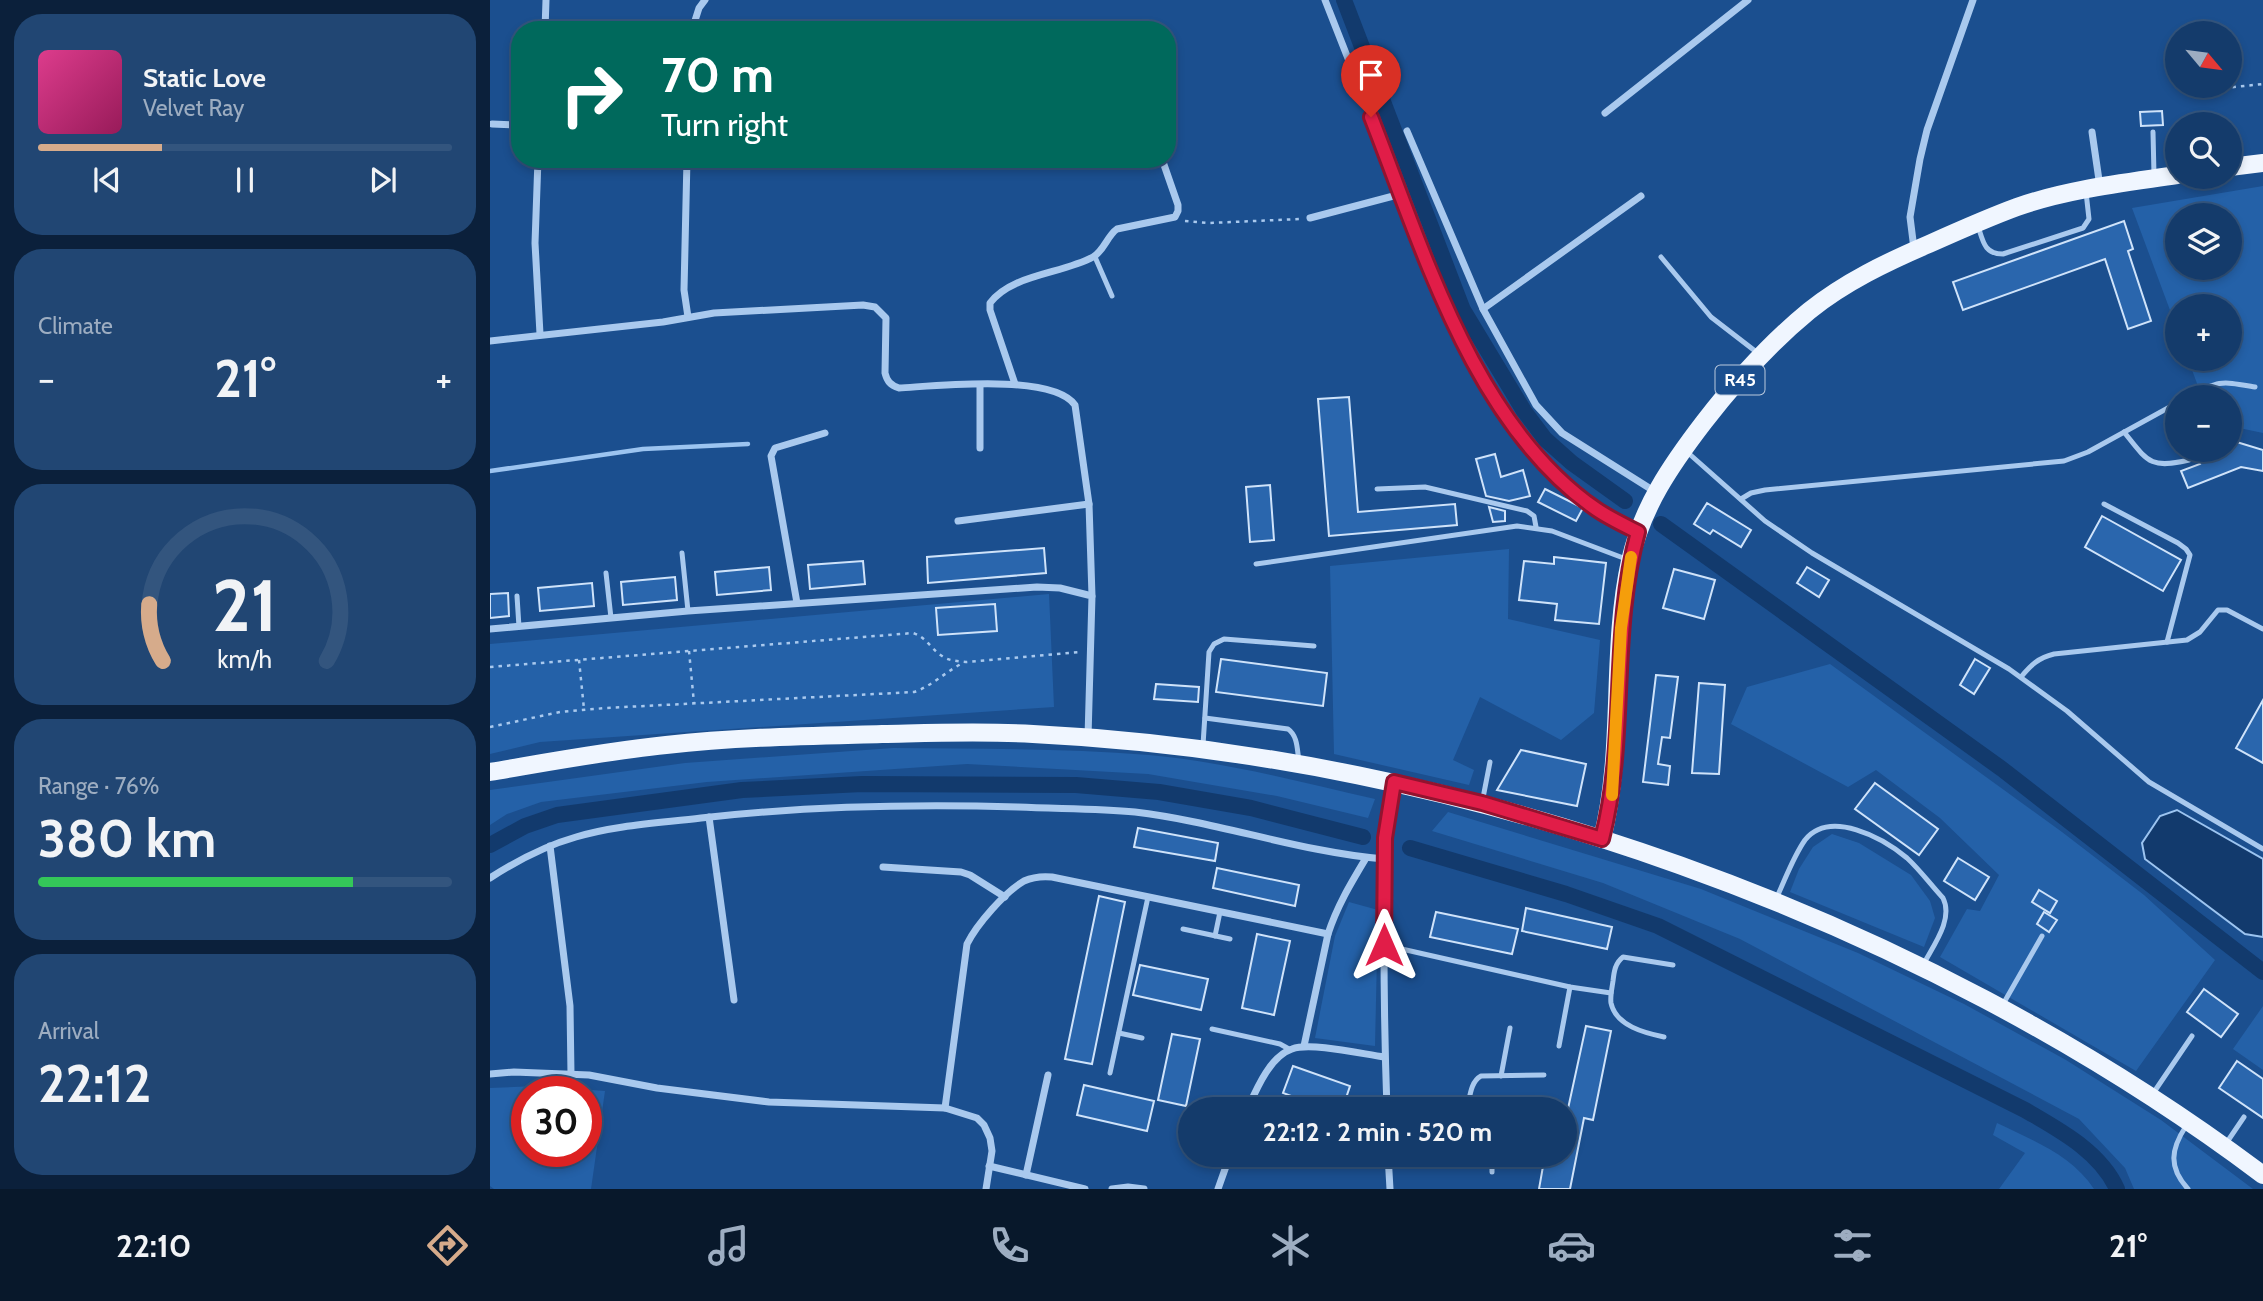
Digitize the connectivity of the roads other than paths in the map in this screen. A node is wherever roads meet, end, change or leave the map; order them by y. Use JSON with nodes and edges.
{"nodes":[{"id":1,"x":546,"y":0,"type":"edge"},
{"id":2,"x":705,"y":0,"type":"edge"},
{"id":3,"x":1325,"y":0,"type":"edge"},
{"id":4,"x":1748,"y":0,"type":"edge"},
{"id":5,"x":1973,"y":0,"type":"edge"},
{"id":6,"x":545,"y":21,"type":"edge"},
{"id":7,"x":695,"y":21,"type":"edge"},
{"id":8,"x":1605,"y":113,"type":"dead end"},
{"id":9,"x":492,"y":124,"type":"dead end"},
{"id":10,"x":511,"y":125,"type":"edge"},
{"id":11,"x":1407,"y":131,"type":"dead end"},
{"id":12,"x":2092,"y":132,"type":"dead end"},
{"id":13,"x":2153,"y":132,"type":"dead end"},
{"id":14,"x":2263,"y":163,"type":"edge"},
{"id":15,"x":2242,"y":166,"type":"edge"},
{"id":16,"x":538,"y":168,"type":"edge"},
{"id":17,"x":687,"y":168,"type":"edge"},
{"id":18,"x":1165,"y":168,"type":"edge"},
{"id":19,"x":2165,"y":177,"type":"edge"},
{"id":20,"x":2154,"y":178,"type":"junction"},
{"id":21,"x":2092,"y":188,"type":"junction"},
{"id":22,"x":1401,"y":194,"type":"junction"},
{"id":23,"x":1641,"y":196,"type":"dead end"},
{"id":24,"x":1310,"y":218,"type":"road end"},
{"id":25,"x":1977,"y":223,"type":"junction"},
{"id":26,"x":1914,"y":250,"type":"junction"},
{"id":27,"x":1095,"y":257,"type":"junction"},
{"id":28,"x":1661,"y":257,"type":"dead end"},
{"id":29,"x":1112,"y":296,"type":"dead end"},
{"id":30,"x":1483,"y":309,"type":"junction"},
{"id":31,"x":688,"y":317,"type":"junction"},
{"id":32,"x":540,"y":334,"type":"junction"},
{"id":33,"x":490,"y":341,"type":"edge"},
{"id":34,"x":1761,"y":356,"type":"junction"},
{"id":35,"x":1015,"y":384,"type":"junction"},
{"id":36,"x":979,"y":385,"type":"junction"},
{"id":37,"x":2210,"y":385,"type":"edge"},
{"id":38,"x":2255,"y":387,"type":"dead end"},
{"id":39,"x":2165,"y":410,"type":"edge"},
{"id":40,"x":2124,"y":432,"type":"junction"},
{"id":41,"x":825,"y":433,"type":"dead end"},
{"id":42,"x":980,"y":449,"type":"dead end"},
{"id":43,"x":1684,"y":449,"type":"junction"},
{"id":44,"x":2181,"y":462,"type":"edge"},
{"id":45,"x":1377,"y":489,"type":"dead end"},
{"id":46,"x":1655,"y":492,"type":"junction"},
{"id":47,"x":1741,"y":499,"type":"junction"},
{"id":48,"x":1089,"y":504,"type":"junction"},
{"id":49,"x":2104,"y":504,"type":"dead end"},
{"id":50,"x":958,"y":522,"type":"dead end"},
{"id":51,"x":1536,"y":527,"type":"junction"},
{"id":52,"x":1638,"y":532,"type":"junction"},
{"id":53,"x":682,"y":554,"type":"dead end"},
{"id":54,"x":1630,"y":561,"type":"junction"},
{"id":55,"x":1256,"y":564,"type":"dead end"},
{"id":56,"x":606,"y":573,"type":"dead end"},
{"id":57,"x":517,"y":596,"type":"dead end"},
{"id":58,"x":1092,"y":596,"type":"junction"},
{"id":59,"x":797,"y":603,"type":"junction"},
{"id":60,"x":688,"y":611,"type":"junction"},
{"id":61,"x":611,"y":618,"type":"junction"},
{"id":62,"x":519,"y":627,"type":"junction"},
{"id":63,"x":490,"y":629,"type":"edge"},
{"id":64,"x":2263,"y":629,"type":"edge"},
{"id":65,"x":2167,"y":642,"type":"junction"},
{"id":66,"x":1314,"y":646,"type":"dead end"},
{"id":67,"x":2021,"y":677,"type":"junction"},
{"id":68,"x":1205,"y":718,"type":"junction"},
{"id":69,"x":1088,"y":737,"type":"junction"},
{"id":70,"x":1203,"y":748,"type":"junction"},
{"id":71,"x":1490,"y":762,"type":"dead end"},
{"id":72,"x":1300,"y":764,"type":"junction"},
{"id":73,"x":490,"y":772,"type":"edge"},
{"id":74,"x":1394,"y":782,"type":"junction"},
{"id":75,"x":1482,"y":803,"type":"junction"},
{"id":76,"x":709,"y":817,"type":"junction"},
{"id":77,"x":1602,"y":839,"type":"junction"},
{"id":78,"x":550,"y":846,"type":"junction"},
{"id":79,"x":2263,"y":849,"type":"edge"},
{"id":80,"x":1366,"y":858,"type":"junction"},
{"id":81,"x":1384,"y":859,"type":"junction"},
{"id":82,"x":883,"y":867,"type":"dead end"},
{"id":83,"x":490,"y":877,"type":"edge"},
{"id":84,"x":1005,"y":897,"type":"junction"},
{"id":85,"x":1148,"y":897,"type":"junction"},
{"id":86,"x":1775,"y":901,"type":"junction"},
{"id":87,"x":1220,"y":912,"type":"junction"},
{"id":88,"x":1184,"y":929,"type":"dead end"},
{"id":89,"x":1328,"y":934,"type":"junction"},
{"id":90,"x":1215,"y":936,"type":"junction"},
{"id":91,"x":2042,"y":936,"type":"dead end"},
{"id":92,"x":1230,"y":939,"type":"dead end"},
{"id":93,"x":1384,"y":945,"type":"junction"},
{"id":94,"x":1673,"y":965,"type":"dead end"},
{"id":95,"x":1922,"y":968,"type":"junction"},
{"id":96,"x":1570,"y":987,"type":"junction"},
{"id":97,"x":1611,"y":993,"type":"junction"},
{"id":98,"x":734,"y":1000,"type":"dead end"},
{"id":99,"x":2000,"y":1009,"type":"junction"},
{"id":100,"x":1510,"y":1028,"type":"dead end"},
{"id":101,"x":1212,"y":1029,"type":"dead end"},
{"id":102,"x":1119,"y":1033,"type":"junction"},
{"id":103,"x":2192,"y":1036,"type":"dead end"},
{"id":104,"x":1664,"y":1037,"type":"dead end"},
{"id":105,"x":1142,"y":1038,"type":"dead end"},
{"id":106,"x":1304,"y":1046,"type":"junction"},
{"id":107,"x":1559,"y":1046,"type":"dead end"},
{"id":108,"x":1289,"y":1049,"type":"junction"},
{"id":109,"x":1384,"y":1057,"type":"junction"},
{"id":110,"x":1110,"y":1073,"type":"dead end"},
{"id":111,"x":490,"y":1074,"type":"edge"},
{"id":112,"x":571,"y":1074,"type":"junction"},
{"id":113,"x":1048,"y":1075,"type":"dead end"},
{"id":114,"x":1544,"y":1075,"type":"dead end"},
{"id":115,"x":1501,"y":1076,"type":"junction"},
{"id":116,"x":1253,"y":1097,"type":"edge"},
{"id":117,"x":1386,"y":1097,"type":"edge"},
{"id":118,"x":1472,"y":1097,"type":"edge"},
{"id":119,"x":2150,"y":1098,"type":"junction"},
{"id":120,"x":945,"y":1108,"type":"junction"},
{"id":121,"x":2245,"y":1117,"type":"dead end"},
{"id":122,"x":2188,"y":1123,"type":"junction"},
{"id":123,"x":2224,"y":1147,"type":"junction"},
{"id":124,"x":989,"y":1166,"type":"junction"},
{"id":125,"x":1226,"y":1167,"type":"edge"},
{"id":126,"x":1389,"y":1167,"type":"edge"},
{"id":127,"x":1492,"y":1167,"type":"edge"},
{"id":128,"x":1492,"y":1172,"type":"dead end"},
{"id":129,"x":1026,"y":1175,"type":"junction"},
{"id":130,"x":2263,"y":1175,"type":"edge"},
{"id":131,"x":986,"y":1189,"type":"edge"},
{"id":132,"x":1085,"y":1189,"type":"edge"},
{"id":133,"x":1112,"y":1189,"type":"edge"},
{"id":134,"x":1144,"y":1189,"type":"edge"},
{"id":135,"x":1219,"y":1189,"type":"edge"},
{"id":136,"x":1390,"y":1189,"type":"edge"},
{"id":137,"x":2188,"y":1189,"type":"edge"}],
"edges":[{"from":1,"to":6,"type":"street"},
{"from":2,"to":7,"type":"street"},
{"from":3,"to":22,"type":"street"},
{"from":4,"to":8,"type":"street"},
{"from":5,"to":26,"type":"street"},
{"from":9,"to":10,"type":"street"},
{"from":11,"to":30,"type":"street"},
{"from":12,"to":21,"type":"street"},
{"from":13,"to":20,"type":"lane"},
{"from":14,"to":15,"type":"main road"},
{"from":16,"to":32,"type":"street"},
{"from":17,"to":31,"type":"street"},
{"from":18,"to":27,"type":"street"},
{"from":19,"to":20,"type":"main road","number":"R45"},
{"from":20,"to":21,"type":"main road","number":"R45"},
{"from":21,"to":25,"type":"main road","number":"R45"},
{"from":21,"to":25,"type":"lane"},
{"from":22,"to":24,"type":"street"},
{"from":22,"to":52,"type":"street"},
{"from":23,"to":30,"type":"street"},
{"from":25,"to":26,"type":"main road","number":"R45"},
{"from":26,"to":34,"type":"main road","number":"R45"},
{"from":27,"to":29,"type":"lane"},
{"from":27,"to":35,"type":"street"},
{"from":28,"to":34,"type":"lane"},
{"from":30,"to":46,"type":"street"},
{"from":31,"to":32,"type":"street"},
{"from":31,"to":36,"type":"street"},
{"from":32,"to":33,"type":"street"},
{"from":34,"to":43,"type":"main road","number":"R45"},
{"from":35,"to":36,"type":"street"},
{"from":35,"to":48,"type":"street"},
{"from":36,"to":42,"type":"street"},
{"from":37,"to":38,"type":"lane"},
{"from":39,"to":40,"type":"lane"},
{"from":40,"to":44,"type":"lane"},
{"from":40,"to":47,"type":"lane"},
{"from":41,"to":59,"type":"street"},
{"from":43,"to":46,"type":"main road","number":"R45"},
{"from":43,"to":47,"type":"lane"},
{"from":45,"to":51,"type":"lane"},
{"from":46,"to":52,"type":"main road","number":"R45"},
{"from":47,"to":67,"type":"lane"},
{"from":48,"to":50,"type":"street"},
{"from":48,"to":58,"type":"street"},
{"from":49,"to":65,"type":"lane"},
{"from":51,"to":54,"type":"lane"},
{"from":51,"to":55,"type":"lane"},
{"from":52,"to":54,"type":"main road","number":"R45"},
{"from":53,"to":60,"type":"lane"},
{"from":54,"to":77,"type":"main road","number":"R45"},
{"from":56,"to":61,"type":"lane"},
{"from":57,"to":62,"type":"lane"},
{"from":58,"to":59,"type":"street"},
{"from":58,"to":69,"type":"street"},
{"from":59,"to":60,"type":"street"},
{"from":60,"to":61,"type":"street"},
{"from":61,"to":62,"type":"street"},
{"from":62,"to":63,"type":"street"},
{"from":64,"to":65,"type":"lane"},
{"from":65,"to":67,"type":"lane"},
{"from":66,"to":68,"type":"lane"},
{"from":67,"to":79,"type":"lane"},
{"from":68,"to":70,"type":"lane"},
{"from":68,"to":72,"type":"lane"},
{"from":69,"to":70,"type":"main road"},
{"from":69,"to":73,"type":"main road"},
{"from":70,"to":72,"type":"main road"},
{"from":71,"to":75,"type":"lane"},
{"from":72,"to":74,"type":"main road"},
{"from":74,"to":75,"type":"main road"},
{"from":74,"to":81,"type":"street"},
{"from":75,"to":77,"type":"main road"},
{"from":76,"to":78,"type":"street"},
{"from":76,"to":80,"type":"street"},
{"from":76,"to":98,"type":"street"},
{"from":77,"to":86,"type":"main road"},
{"from":78,"to":83,"type":"street"},
{"from":78,"to":112,"type":"street"},
{"from":80,"to":81,"type":"street"},
{"from":80,"to":89,"type":"street"},
{"from":81,"to":93,"type":"street"},
{"from":82,"to":84,"type":"street"},
{"from":84,"to":85,"type":"street"},
{"from":84,"to":120,"type":"street"},
{"from":85,"to":87,"type":"street"},
{"from":85,"to":102,"type":"lane"},
{"from":86,"to":95,"type":"main road"},
{"from":86,"to":95,"type":"lane"},
{"from":87,"to":89,"type":"street"},
{"from":87,"to":90,"type":"lane"},
{"from":88,"to":90,"type":"lane"},
{"from":89,"to":106,"type":"street"},
{"from":90,"to":92,"type":"lane"},
{"from":91,"to":99,"type":"lane"},
{"from":93,"to":96,"type":"lane"},
{"from":93,"to":109,"type":"street"},
{"from":94,"to":97,"type":"lane"},
{"from":95,"to":99,"type":"main road"},
{"from":96,"to":97,"type":"lane"},
{"from":96,"to":107,"type":"lane"},
{"from":97,"to":104,"type":"lane"},
{"from":99,"to":119,"type":"main road"},
{"from":100,"to":115,"type":"lane"},
{"from":101,"to":108,"type":"lane"},
{"from":102,"to":105,"type":"lane"},
{"from":102,"to":110,"type":"lane"},
{"from":103,"to":119,"type":"lane"},
{"from":106,"to":108,"type":"street"},
{"from":106,"to":109,"type":"street"},
{"from":108,"to":116,"type":"street"},
{"from":109,"to":117,"type":"street"},
{"from":111,"to":112,"type":"street"},
{"from":112,"to":120,"type":"street"},
{"from":113,"to":129,"type":"street"},
{"from":114,"to":115,"type":"lane"},
{"from":115,"to":118,"type":"lane"},
{"from":119,"to":122,"type":"main road"},
{"from":120,"to":124,"type":"street"},
{"from":121,"to":123,"type":"lane"},
{"from":122,"to":123,"type":"main road"},
{"from":122,"to":137,"type":"lane"},
{"from":123,"to":130,"type":"main road"},
{"from":124,"to":129,"type":"street"},
{"from":124,"to":131,"type":"street"},
{"from":125,"to":135,"type":"street"},
{"from":126,"to":136,"type":"street"},
{"from":127,"to":128,"type":"lane"},
{"from":129,"to":132,"type":"street"},
{"from":133,"to":134,"type":"street"}]}
